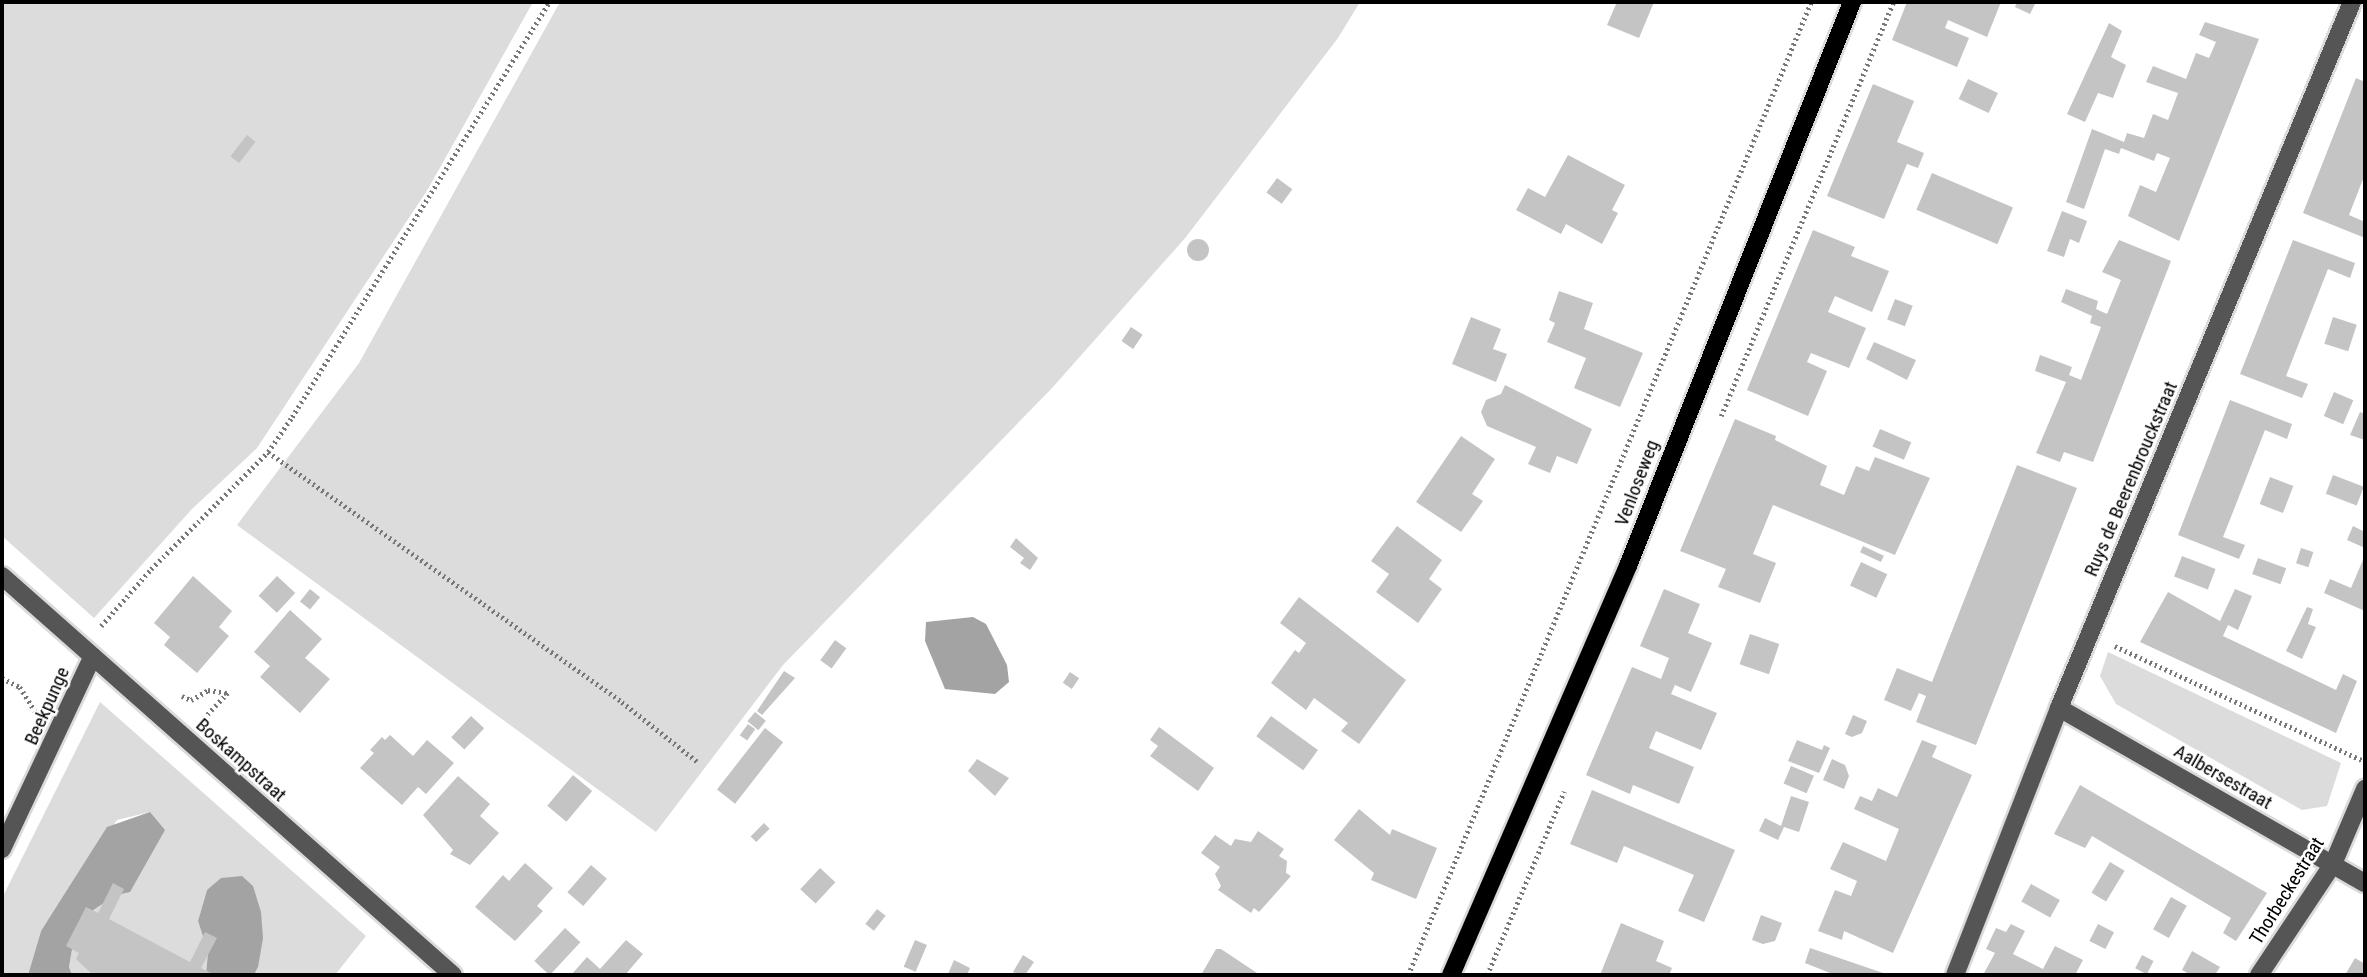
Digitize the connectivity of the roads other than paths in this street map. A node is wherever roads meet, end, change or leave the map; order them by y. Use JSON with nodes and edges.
{"nodes":[{"id":1,"x":1852,"y":2,"type":"edge"},
{"id":2,"x":2351,"y":2,"type":"edge"},
{"id":3,"x":2,"y":576,"type":"edge"},
{"id":4,"x":93,"y":656,"type":"junction"},
{"id":5,"x":2059,"y":708,"type":"junction"},
{"id":6,"x":2365,"y":789,"type":"edge"},
{"id":7,"x":2,"y":849,"type":"edge"},
{"id":8,"x":2333,"y":864,"type":"junction"},
{"id":9,"x":2365,"y":883,"type":"edge"},
{"id":10,"x":453,"y":975,"type":"edge"},
{"id":11,"x":1451,"y":975,"type":"edge"},
{"id":12,"x":1955,"y":975,"type":"edge"},
{"id":13,"x":2259,"y":975,"type":"edge"}],
"edges":[{"from":1,"to":11,"type":"main road","name":"Venloseweg"},
{"from":2,"to":5,"type":"street","name":"Ruys de Beerenbrouckstraat"},
{"from":3,"to":4,"type":"street","name":"Boskampstraat"},
{"from":4,"to":7,"type":"street","name":"Beekpunge"},
{"from":4,"to":10,"type":"street","name":"Boskampstraat"},
{"from":5,"to":8,"type":"street","name":"Aalbersestraat"},
{"from":5,"to":12,"type":"street","name":"Ruys de Beerenbrouckstraat"},
{"from":6,"to":8,"type":"street","name":"Thorbeckestraat"},
{"from":8,"to":9,"type":"street","name":"Aalbersestraat"},
{"from":8,"to":13,"type":"street","name":"Thorbeckestraat"}]}
